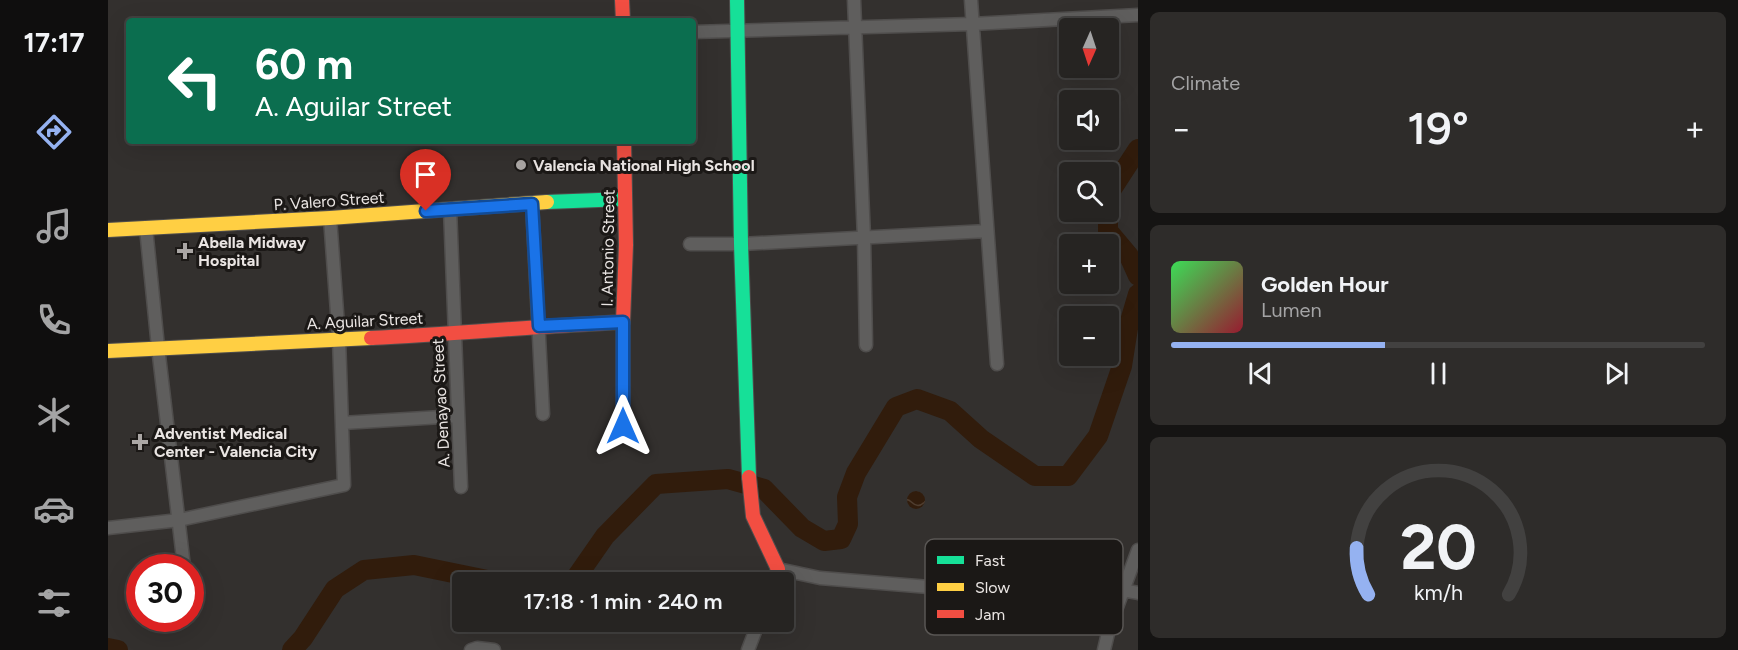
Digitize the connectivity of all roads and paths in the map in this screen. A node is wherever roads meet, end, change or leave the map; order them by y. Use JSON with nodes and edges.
{"nodes":[{"id":1,"x":622,"y":0,"type":"edge"},
{"id":2,"x":737,"y":0,"type":"edge"},
{"id":3,"x":854,"y":0,"type":"edge"},
{"id":4,"x":971,"y":0,"type":"edge"},
{"id":5,"x":1138,"y":15,"type":"edge"},
{"id":6,"x":623,"y":18,"type":"edge"},
{"id":7,"x":972,"y":24,"type":"junction"},
{"id":8,"x":856,"y":28,"type":"junction"},
{"id":9,"x":696,"y":32,"type":"edge"},
{"id":10,"x":738,"y":32,"type":"junction"},
{"id":11,"x":624,"y":144,"type":"edge"},
{"id":12,"x":625,"y":199,"type":"junction"},
{"id":13,"x":532,"y":204,"type":"junction"},
{"id":14,"x":450,"y":209,"type":"junction"},
{"id":15,"x":330,"y":218,"type":"junction"},
{"id":16,"x":146,"y":228,"type":"junction"},
{"id":17,"x":108,"y":230,"type":"edge"},
{"id":18,"x":987,"y":231,"type":"junction"},
{"id":19,"x":864,"y":238,"type":"junction"},
{"id":20,"x":741,"y":243,"type":"junction"},
{"id":21,"x":690,"y":244,"type":"dead end"},
{"id":22,"x":623,"y":322,"type":"junction"},
{"id":23,"x":539,"y":326,"type":"junction"},
{"id":24,"x":454,"y":334,"type":"junction"},
{"id":25,"x":339,"y":339,"type":"junction"},
{"id":26,"x":866,"y":345,"type":"dead end"},
{"id":27,"x":158,"y":347,"type":"junction"},
{"id":28,"x":108,"y":351,"type":"edge"},
{"id":29,"x":997,"y":364,"type":"dead end"},
{"id":30,"x":543,"y":414,"type":"dead end"},
{"id":31,"x":458,"y":416,"type":"junction"},
{"id":32,"x":342,"y":423,"type":"junction"},
{"id":33,"x":623,"y":426,"type":"dead end"},
{"id":34,"x":461,"y":488,"type":"dead end"},
{"id":35,"x":179,"y":520,"type":"junction"},
{"id":36,"x":108,"y":528,"type":"edge"},
{"id":37,"x":1138,"y":550,"type":"edge"},
{"id":38,"x":183,"y":554,"type":"edge"},
{"id":39,"x":774,"y":572,"type":"edge"},
{"id":40,"x":794,"y":577,"type":"edge"},
{"id":41,"x":925,"y":587,"type":"edge"},
{"id":42,"x":1124,"y":590,"type":"joint"},
{"id":43,"x":1138,"y":593,"type":"edge"},
{"id":44,"x":755,"y":632,"type":"edge"},
{"id":45,"x":1108,"y":635,"type":"edge"},
{"id":46,"x":471,"y":650,"type":"edge"},
{"id":47,"x":494,"y":650,"type":"edge"},
{"id":48,"x":748,"y":650,"type":"edge"},
{"id":49,"x":1104,"y":650,"type":"edge"}],
"edges":[{"from":1,"to":6,"type":"street"},
{"from":2,"to":10,"type":"street"},
{"from":3,"to":8,"type":"street"},
{"from":4,"to":7,"type":"street"},
{"from":5,"to":7,"type":"street"},
{"from":7,"to":8,"type":"street"},
{"from":7,"to":18,"type":"street"},
{"from":8,"to":10,"type":"street"},
{"from":8,"to":19,"type":"street"},
{"from":9,"to":10,"type":"street"},
{"from":10,"to":20,"type":"street"},
{"from":11,"to":12,"type":"street","name":"I. Antonio Street"},
{"from":12,"to":13,"type":"street","name":"P. Valero Street"},
{"from":12,"to":22,"type":"street","name":"I. Antonio Street"},
{"from":13,"to":14,"type":"street","name":"P. Valero Street"},
{"from":13,"to":23,"type":"street"},
{"from":14,"to":15,"type":"street","name":"P. Valero Street"},
{"from":14,"to":24,"type":"street","name":"A. Denayao Street"},
{"from":15,"to":16,"type":"street","name":"P. Valero Street"},
{"from":15,"to":25,"type":"street"},
{"from":16,"to":17,"type":"street","name":"P. Valero Street"},
{"from":16,"to":27,"type":"street"},
{"from":18,"to":19,"type":"street"},
{"from":18,"to":29,"type":"street"},
{"from":19,"to":20,"type":"street"},
{"from":19,"to":26,"type":"street"},
{"from":20,"to":21,"type":"street"},
{"from":20,"to":39,"type":"street"},
{"from":22,"to":23,"type":"street","name":"A. Aguilar Street"},
{"from":22,"to":33,"type":"street","name":"I. Antonio Street"},
{"from":23,"to":24,"type":"street","name":"A. Aguilar Street"},
{"from":23,"to":30,"type":"street"},
{"from":24,"to":25,"type":"street","name":"A. Aguilar Street"},
{"from":24,"to":31,"type":"street","name":"A. Denayao Street"},
{"from":25,"to":27,"type":"street","name":"A. Aguilar Street"},
{"from":25,"to":32,"type":"street"},
{"from":27,"to":28,"type":"street","name":"A. Aguilar Street"},
{"from":27,"to":35,"type":"street"},
{"from":31,"to":32,"type":"street"},
{"from":31,"to":34,"type":"street","name":"A. Denayao Street"},
{"from":32,"to":35,"type":"street"},
{"from":35,"to":36,"type":"street"},
{"from":35,"to":38,"type":"street"},
{"from":37,"to":42,"type":"street"},
{"from":40,"to":41,"type":"street"},
{"from":42,"to":43,"type":"street"},
{"from":44,"to":48,"type":"street"},
{"from":45,"to":49,"type":"street"},
{"from":46,"to":47,"type":"street"}]}
